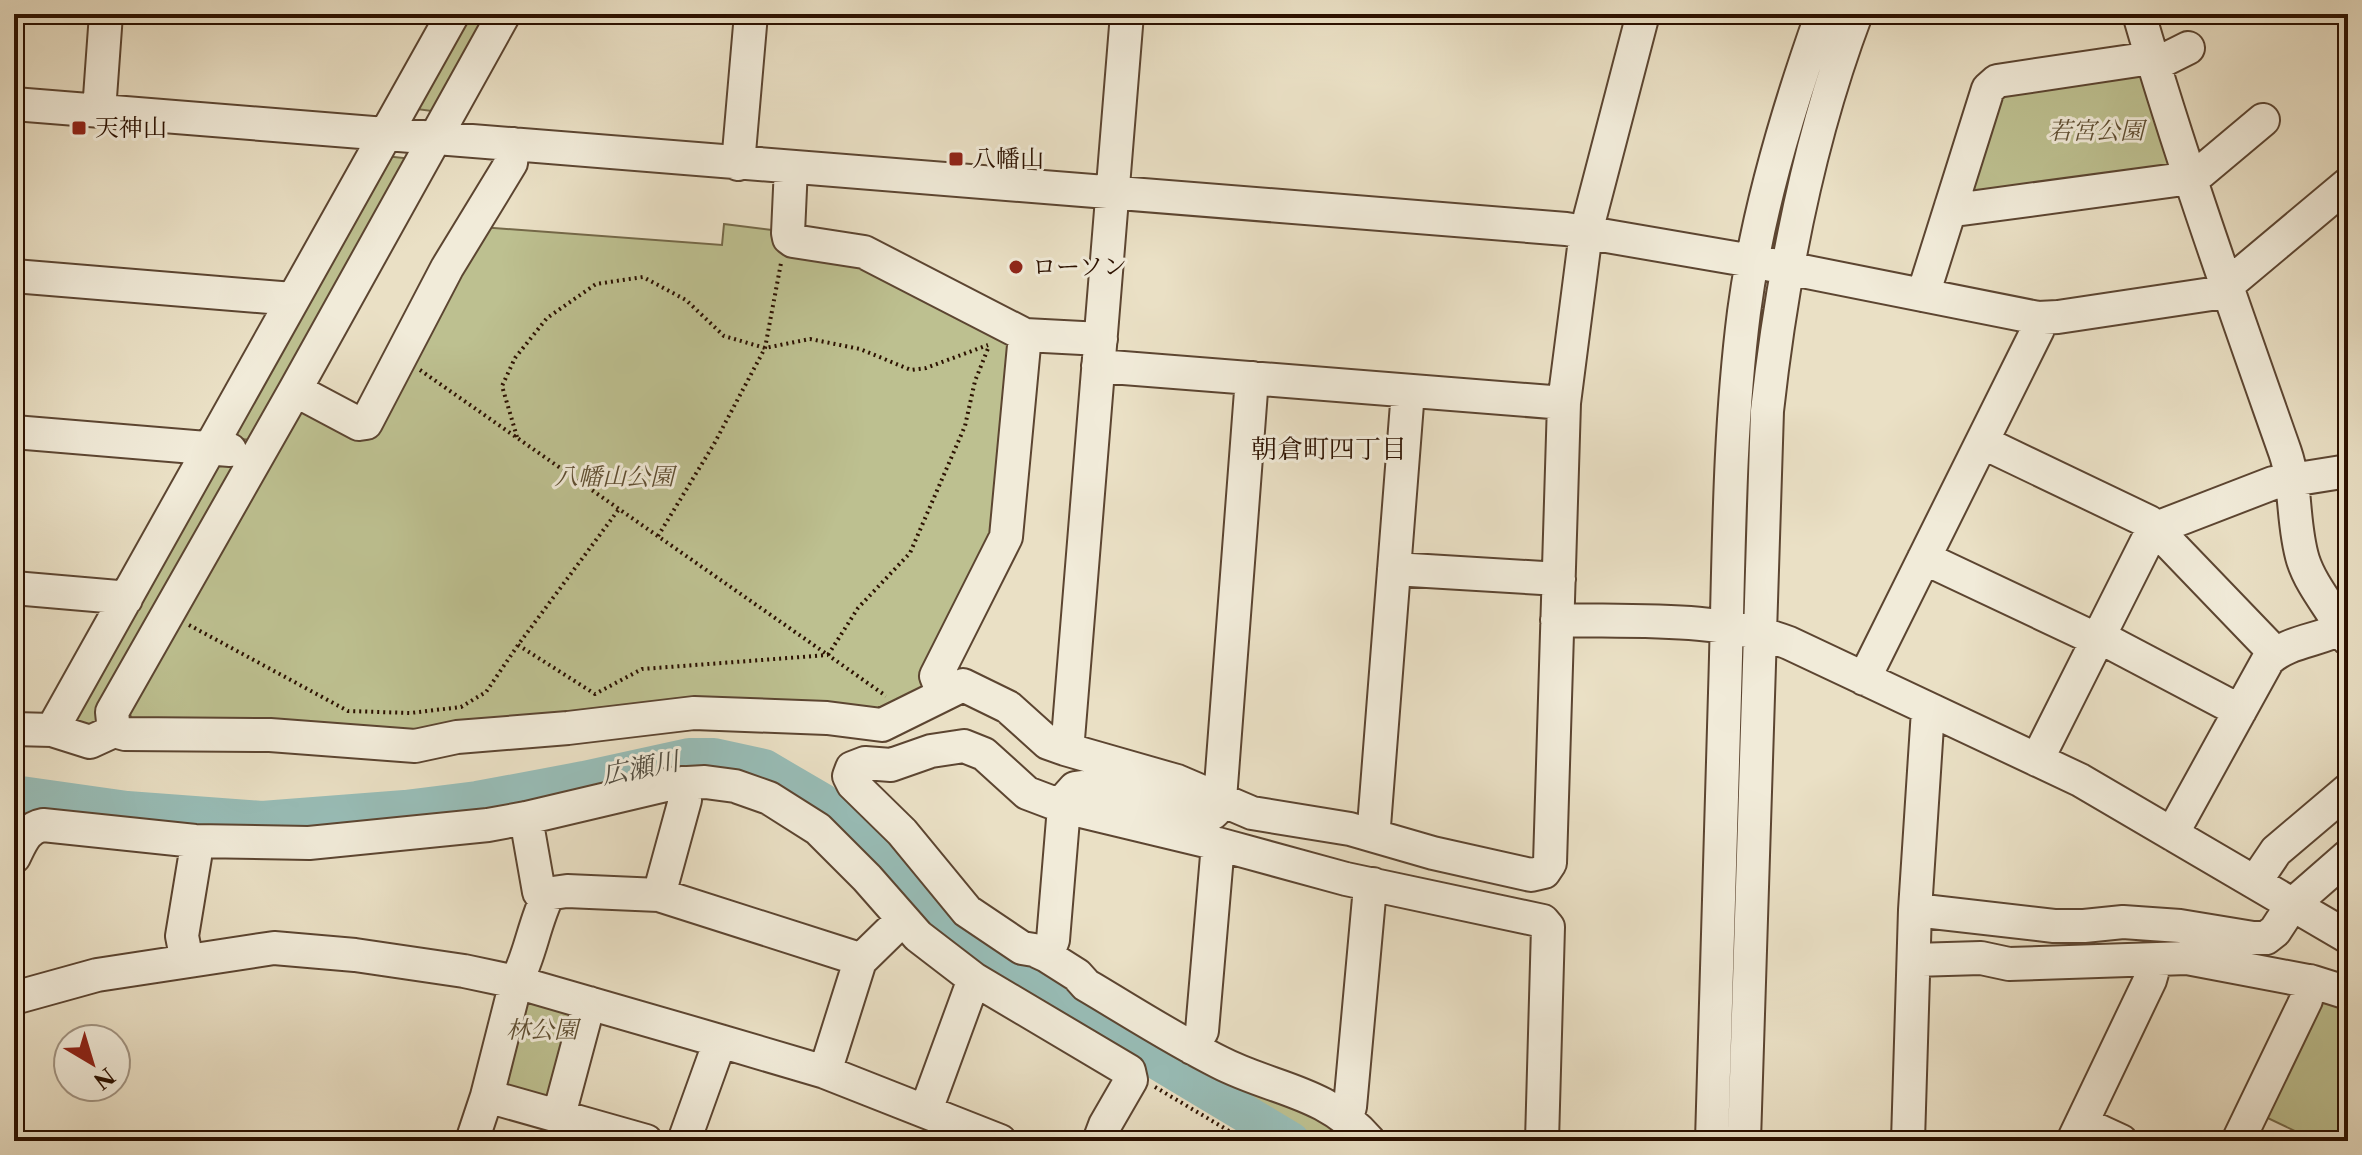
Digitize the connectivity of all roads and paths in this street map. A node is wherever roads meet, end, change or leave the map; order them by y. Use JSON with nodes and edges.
{"nodes":[{"id":1,"x":106,"y":14,"type":"edge"},
{"id":2,"x":453,"y":14,"type":"edge"},
{"id":3,"x":504,"y":14,"type":"edge"},
{"id":4,"x":751,"y":14,"type":"edge"},
{"id":5,"x":1127,"y":14,"type":"edge"},
{"id":6,"x":1643,"y":14,"type":"edge"},
{"id":7,"x":1822,"y":14,"type":"edge"},
{"id":8,"x":1856,"y":14,"type":"edge"},
{"id":9,"x":2139,"y":14,"type":"edge"},
{"id":10,"x":2188,"y":48,"type":"dead end"},
{"id":11,"x":2152,"y":60,"type":"junction"},
{"id":12,"x":14,"y":104,"type":"edge"},
{"id":13,"x":99,"y":111,"type":"junction"},
{"id":14,"x":2263,"y":120,"type":"dead end"},
{"id":15,"x":386,"y":135,"type":"junction"},
{"id":16,"x":434,"y":139,"type":"junction"},
{"id":17,"x":513,"y":144,"type":"junction"},
{"id":18,"x":738,"y":164,"type":"junction"},
{"id":19,"x":791,"y":167,"type":"junction"},
{"id":20,"x":2191,"y":178,"type":"junction"},
{"id":21,"x":2348,"y":184,"type":"edge"},
{"id":22,"x":1111,"y":192,"type":"junction"},
{"id":23,"x":1951,"y":206,"type":"junction"},
{"id":24,"x":1586,"y":232,"type":"junction"},
{"id":25,"x":789,"y":238,"type":"junction"},
{"id":26,"x":1752,"y":261,"type":"junction"},
{"id":27,"x":1786,"y":268,"type":"junction"},
{"id":28,"x":14,"y":276,"type":"edge"},
{"id":29,"x":2227,"y":286,"type":"junction"},
{"id":30,"x":1923,"y":295,"type":"junction"},
{"id":31,"x":293,"y":299,"type":"junction"},
{"id":32,"x":2038,"y":318,"type":"junction"},
{"id":33,"x":1025,"y":335,"type":"junction"},
{"id":34,"x":765,"y":348,"type":"junction"},
{"id":35,"x":1100,"y":353,"type":"junction"},
{"id":36,"x":400,"y":357,"type":"junction"},
{"id":37,"x":1252,"y":378,"type":"junction"},
{"id":38,"x":295,"y":390,"type":"junction"},
{"id":39,"x":1408,"y":391,"type":"junction"},
{"id":40,"x":1564,"y":403,"type":"junction"},
{"id":41,"x":14,"y":432,"type":"edge"},
{"id":42,"x":518,"y":439,"type":"junction"},
{"id":43,"x":1982,"y":442,"type":"junction"},
{"id":44,"x":210,"y":449,"type":"junction"},
{"id":45,"x":257,"y":453,"type":"junction"},
{"id":46,"x":2348,"y":471,"type":"edge"},
{"id":47,"x":2292,"y":479,"type":"junction"},
{"id":48,"x":619,"y":509,"type":"junction"},
{"id":49,"x":2156,"y":529,"type":"junction"},
{"id":50,"x":658,"y":536,"type":"junction"},
{"id":51,"x":1924,"y":558,"type":"junction"},
{"id":52,"x":1394,"y":569,"type":"junction"},
{"id":53,"x":1559,"y":579,"type":"junction"},
{"id":54,"x":14,"y":588,"type":"edge"},
{"id":55,"x":126,"y":599,"type":"junction"},
{"id":56,"x":1557,"y":620,"type":"junction"},
{"id":57,"x":188,"y":625,"type":"dead end"},
{"id":58,"x":1727,"y":627,"type":"junction"},
{"id":59,"x":2345,"y":633,"type":"edge"},
{"id":60,"x":1760,"y":634,"type":"junction"},
{"id":61,"x":2098,"y":639,"type":"junction"},
{"id":62,"x":518,"y":645,"type":"junction"},
{"id":63,"x":2275,"y":653,"type":"junction"},
{"id":64,"x":828,"y":655,"type":"junction"},
{"id":65,"x":1864,"y":679,"type":"junction"},
{"id":66,"x":943,"y":694,"type":"junction"},
{"id":67,"x":1928,"y":710,"type":"junction"},
{"id":68,"x":909,"y":711,"type":"junction"},
{"id":69,"x":2240,"y":711,"type":"junction"},
{"id":70,"x":14,"y":729,"type":"edge"},
{"id":71,"x":52,"y":730,"type":"junction"},
{"id":72,"x":114,"y":731,"type":"junction"},
{"id":73,"x":1065,"y":749,"type":"junction"},
{"id":74,"x":2037,"y":760,"type":"junction"},
{"id":75,"x":683,"y":783,"type":"junction"},
{"id":76,"x":2348,"y":790,"type":"edge"},
{"id":77,"x":1220,"y":799,"type":"junction"},
{"id":78,"x":1064,"y":807,"type":"junction"},
{"id":79,"x":526,"y":818,"type":"junction"},
{"id":80,"x":2172,"y":834,"type":"junction"},
{"id":81,"x":1372,"y":835,"type":"junction"},
{"id":82,"x":195,"y":841,"type":"junction"},
{"id":83,"x":1218,"y":844,"type":"junction"},
{"id":84,"x":2348,"y":856,"type":"edge"},
{"id":85,"x":14,"y":857,"type":"edge"},
{"id":86,"x":2255,"y":882,"type":"junction"},
{"id":87,"x":1373,"y":884,"type":"junction"},
{"id":88,"x":549,"y":893,"type":"junction"},
{"id":89,"x":659,"y":895,"type":"junction"},
{"id":90,"x":2292,"y":905,"type":"junction"},
{"id":91,"x":1915,"y":910,"type":"junction"},
{"id":92,"x":902,"y":920,"type":"junction"},
{"id":93,"x":2348,"y":937,"type":"edge"},
{"id":94,"x":1047,"y":956,"type":"junction"},
{"id":95,"x":1914,"y":960,"type":"junction"},
{"id":96,"x":2151,"y":960,"type":"junction"},
{"id":97,"x":187,"y":961,"type":"junction"},
{"id":98,"x":860,"y":961,"type":"junction"},
{"id":99,"x":974,"y":979,"type":"junction"},
{"id":100,"x":2310,"y":981,"type":"junction"},
{"id":101,"x":516,"y":982,"type":"junction"},
{"id":102,"x":2348,"y":993,"type":"edge"},
{"id":103,"x":14,"y":998,"type":"edge"},
{"id":104,"x":589,"y":1003,"type":"junction"},
{"id":105,"x":720,"y":1041,"type":"junction"},
{"id":106,"x":1192,"y":1048,"type":"junction"},
{"id":107,"x":825,"y":1072,"type":"junction"},
{"id":108,"x":1131,"y":1075,"type":"junction"},
{"id":109,"x":487,"y":1096,"type":"junction"},
{"id":110,"x":926,"y":1110,"type":"junction"},
{"id":111,"x":559,"y":1115,"type":"junction"},
{"id":112,"x":1343,"y":1117,"type":"junction"},
{"id":113,"x":2078,"y":1132,"type":"edge"},
{"id":114,"x":472,"y":1141,"type":"edge"},
{"id":115,"x":646,"y":1141,"type":"edge"},
{"id":116,"x":684,"y":1141,"type":"edge"},
{"id":117,"x":1000,"y":1141,"type":"edge"},
{"id":118,"x":1099,"y":1141,"type":"edge"},
{"id":119,"x":1246,"y":1141,"type":"edge"},
{"id":120,"x":1369,"y":1141,"type":"edge"},
{"id":121,"x":1542,"y":1141,"type":"edge"},
{"id":122,"x":1712,"y":1141,"type":"edge"},
{"id":123,"x":1744,"y":1141,"type":"edge"},
{"id":124,"x":1752,"y":1141,"type":"edge"},
{"id":125,"x":1908,"y":1141,"type":"edge"},
{"id":126,"x":2121,"y":1141,"type":"edge"},
{"id":127,"x":2238,"y":1141,"type":"edge"}],
"edges":[{"from":1,"to":13,"type":"street"},
{"from":2,"to":15,"type":"street"},
{"from":3,"to":16,"type":"street"},
{"from":4,"to":18,"type":"street"},
{"from":5,"to":22,"type":"street"},
{"from":6,"to":24,"type":"street"},
{"from":7,"to":26,"type":"street"},
{"from":8,"to":27,"type":"street"},
{"from":9,"to":11,"type":"street"},
{"from":10,"to":11,"type":"street"},
{"from":11,"to":20,"type":"street"},
{"from":11,"to":23,"type":"street"},
{"from":12,"to":13,"type":"street"},
{"from":13,"to":15,"type":"street"},
{"from":14,"to":20,"type":"street"},
{"from":15,"to":16,"type":"street"},
{"from":15,"to":31,"type":"street"},
{"from":16,"to":17,"type":"street"},
{"from":16,"to":38,"type":"street"},
{"from":17,"to":18,"type":"street"},
{"from":17,"to":36,"type":"street"},
{"from":18,"to":19,"type":"street"},
{"from":19,"to":22,"type":"street"},
{"from":19,"to":25,"type":"street"},
{"from":20,"to":23,"type":"street"},
{"from":20,"to":29,"type":"street"},
{"from":21,"to":29,"type":"street"},
{"from":22,"to":24,"type":"street"},
{"from":22,"to":35,"type":"street"},
{"from":23,"to":30,"type":"street"},
{"from":24,"to":26,"type":"street"},
{"from":24,"to":40,"type":"street"},
{"from":25,"to":33,"type":"street"},
{"from":25,"to":34,"type":"path"},
{"from":26,"to":27,"type":"street"},
{"from":26,"to":58,"type":"street"},
{"from":27,"to":30,"type":"street"},
{"from":27,"to":60,"type":"street"},
{"from":28,"to":31,"type":"street"},
{"from":29,"to":32,"type":"street"},
{"from":29,"to":47,"type":"street"},
{"from":30,"to":32,"type":"street"},
{"from":31,"to":44,"type":"street"},
{"from":32,"to":43,"type":"street"},
{"from":33,"to":35,"type":"street"},
{"from":33,"to":66,"type":"street"},
{"from":34,"to":42,"type":"path"},
{"from":34,"to":50,"type":"path"},
{"from":34,"to":64,"type":"path"},
{"from":35,"to":37,"type":"street"},
{"from":35,"to":73,"type":"street"},
{"from":36,"to":38,"type":"street"},
{"from":36,"to":42,"type":"path"},
{"from":37,"to":39,"type":"street"},
{"from":37,"to":77,"type":"street"},
{"from":38,"to":45,"type":"street"},
{"from":39,"to":40,"type":"street"},
{"from":39,"to":52,"type":"street"},
{"from":40,"to":53,"type":"street"},
{"from":41,"to":44,"type":"street"},
{"from":42,"to":48,"type":"path"},
{"from":43,"to":49,"type":"street"},
{"from":43,"to":51,"type":"street"},
{"from":44,"to":45,"type":"street"},
{"from":44,"to":55,"type":"street"},
{"from":45,"to":72,"type":"street"},
{"from":46,"to":47,"type":"street"},
{"from":47,"to":49,"type":"street"},
{"from":47,"to":59,"type":"street"},
{"from":48,"to":50,"type":"path"},
{"from":48,"to":62,"type":"path"},
{"from":49,"to":61,"type":"street"},
{"from":49,"to":63,"type":"street"},
{"from":50,"to":64,"type":"path"},
{"from":51,"to":61,"type":"street"},
{"from":51,"to":65,"type":"street"},
{"from":52,"to":53,"type":"street"},
{"from":52,"to":81,"type":"street"},
{"from":53,"to":56,"type":"street"},
{"from":54,"to":55,"type":"street"},
{"from":55,"to":71,"type":"street"},
{"from":56,"to":58,"type":"street"},
{"from":56,"to":81,"type":"street"},
{"from":57,"to":62,"type":"path"},
{"from":58,"to":60,"type":"street"},
{"from":58,"to":122,"type":"street"},
{"from":59,"to":63,"type":"street"},
{"from":60,"to":65,"type":"street"},
{"from":60,"to":123,"type":"street"},
{"from":61,"to":69,"type":"street"},
{"from":61,"to":74,"type":"street"},
{"from":62,"to":64,"type":"path"},
{"from":63,"to":69,"type":"street"},
{"from":64,"to":68,"type":"path"},
{"from":65,"to":67,"type":"street"},
{"from":66,"to":68,"type":"street"},
{"from":66,"to":73,"type":"street"},
{"from":67,"to":74,"type":"street"},
{"from":67,"to":91,"type":"street"},
{"from":68,"to":72,"type":"street"},
{"from":69,"to":80,"type":"street"},
{"from":70,"to":71,"type":"street"},
{"from":71,"to":72,"type":"street"},
{"from":73,"to":77,"type":"street"},
{"from":74,"to":80,"type":"street"},
{"from":75,"to":79,"type":"street"},
{"from":75,"to":89,"type":"street"},
{"from":75,"to":92,"type":"street"},
{"from":76,"to":86,"type":"street"},
{"from":77,"to":78,"type":"street"},
{"from":77,"to":81,"type":"street"},
{"from":78,"to":83,"type":"street"},
{"from":78,"to":94,"type":"street"},
{"from":78,"to":94,"type":"street"},
{"from":79,"to":82,"type":"street"},
{"from":79,"to":88,"type":"street"},
{"from":80,"to":86,"type":"street"},
{"from":82,"to":85,"type":"street"},
{"from":82,"to":97,"type":"street"},
{"from":83,"to":87,"type":"street"},
{"from":83,"to":106,"type":"street"},
{"from":84,"to":90,"type":"street"},
{"from":86,"to":90,"type":"street"},
{"from":87,"to":112,"type":"street"},
{"from":87,"to":121,"type":"street"},
{"from":88,"to":89,"type":"street"},
{"from":88,"to":101,"type":"street"},
{"from":89,"to":98,"type":"street"},
{"from":90,"to":91,"type":"street"},
{"from":90,"to":93,"type":"street"},
{"from":91,"to":95,"type":"street"},
{"from":92,"to":98,"type":"street"},
{"from":92,"to":99,"type":"street"},
{"from":94,"to":106,"type":"street"},
{"from":95,"to":96,"type":"street"},
{"from":95,"to":125,"type":"street"},
{"from":96,"to":100,"type":"street"},
{"from":96,"to":113,"type":"street"},
{"from":97,"to":101,"type":"street"},
{"from":97,"to":103,"type":"street"},
{"from":98,"to":107,"type":"street"},
{"from":99,"to":108,"type":"street"},
{"from":99,"to":110,"type":"street"},
{"from":100,"to":102,"type":"street"},
{"from":100,"to":127,"type":"street"},
{"from":101,"to":104,"type":"street"},
{"from":101,"to":109,"type":"street"},
{"from":104,"to":105,"type":"street"},
{"from":104,"to":111,"type":"street"},
{"from":105,"to":107,"type":"street"},
{"from":105,"to":116,"type":"street"},
{"from":106,"to":112,"type":"street"},
{"from":107,"to":110,"type":"street"},
{"from":108,"to":118,"type":"street"},
{"from":108,"to":119,"type":"path"},
{"from":109,"to":111,"type":"street"},
{"from":109,"to":114,"type":"street"},
{"from":110,"to":117,"type":"street"},
{"from":111,"to":115,"type":"street"},
{"from":112,"to":120,"type":"street"},
{"from":113,"to":126,"type":"street"},
{"from":123,"to":124,"type":"street"}]}
